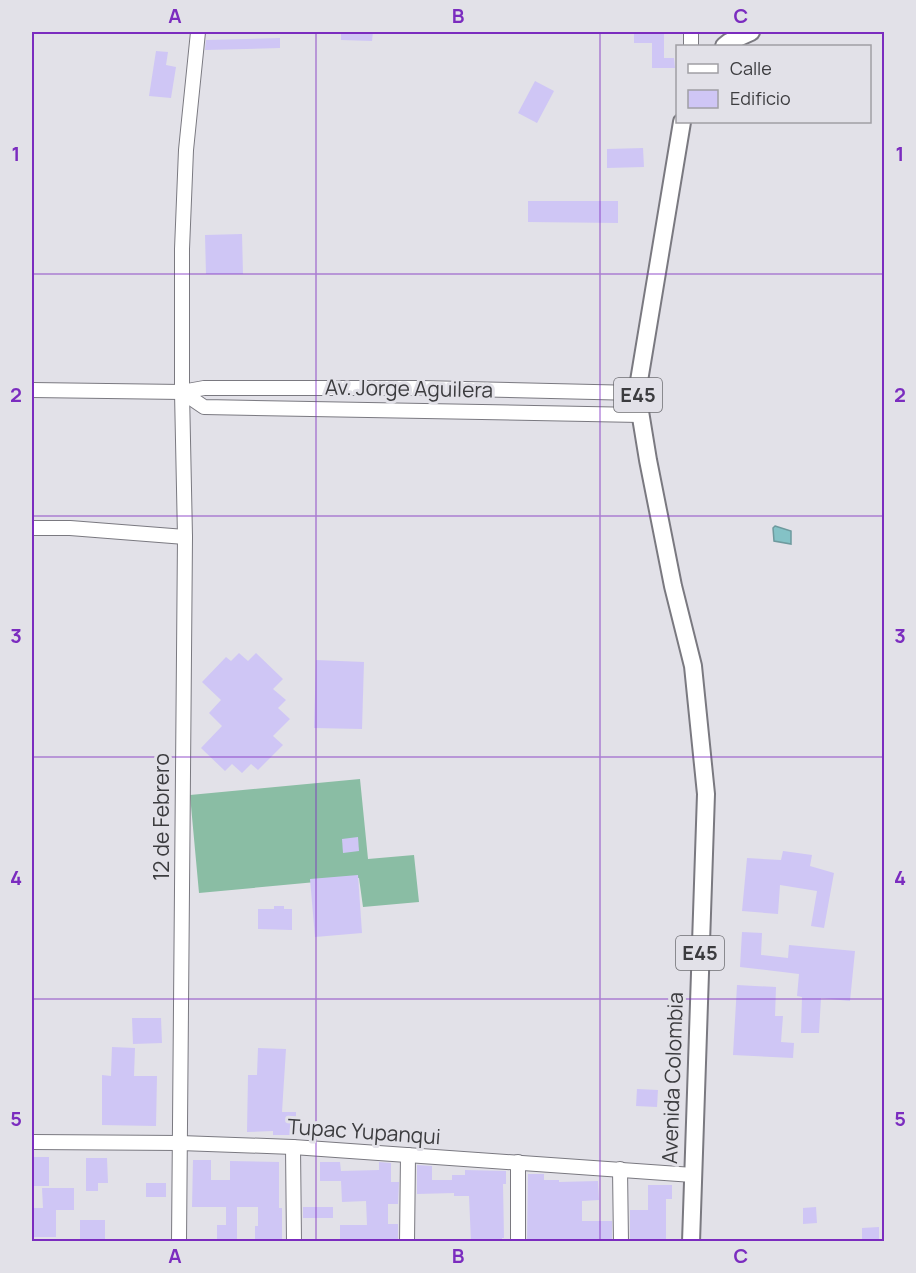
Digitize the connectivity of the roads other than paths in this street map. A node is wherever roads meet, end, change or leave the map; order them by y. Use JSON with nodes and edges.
{"nodes":[{"id":1,"x":198,"y":32,"type":"edge"},
{"id":2,"x":751,"y":32,"type":"edge"},
{"id":3,"x":725,"y":45,"type":"edge"},
{"id":4,"x":682,"y":123,"type":"edge"},
{"id":5,"x":32,"y":390,"type":"edge"},
{"id":6,"x":182,"y":392,"type":"junction"},
{"id":7,"x":637,"y":393,"type":"junction"},
{"id":8,"x":640,"y":415,"type":"junction"},
{"id":9,"x":32,"y":528,"type":"edge"},
{"id":10,"x":185,"y":537,"type":"junction"},
{"id":11,"x":32,"y":1142,"type":"edge"},
{"id":12,"x":180,"y":1143,"type":"junction"},
{"id":13,"x":292,"y":1147,"type":"junction"},
{"id":14,"x":408,"y":1155,"type":"junction"},
{"id":15,"x":518,"y":1162,"type":"junction"},
{"id":16,"x":620,"y":1169,"type":"junction"},
{"id":17,"x":693,"y":1175,"type":"junction"},
{"id":18,"x":179,"y":1242,"type":"edge"},
{"id":19,"x":294,"y":1242,"type":"edge"},
{"id":20,"x":407,"y":1242,"type":"edge"},
{"id":21,"x":518,"y":1242,"type":"edge"},
{"id":22,"x":621,"y":1242,"type":"edge"},
{"id":23,"x":691,"y":1242,"type":"edge"}],
"edges":[{"from":1,"to":6,"type":"street","name":"12 de Febrero"},
{"from":2,"to":3,"type":"main road"},
{"from":4,"to":7,"type":"main road","number":"E45"},
{"from":5,"to":6,"type":"street","name":"Av. Jorge Aguilera"},
{"from":6,"to":7,"type":"street","name":"Av. Jorge Aguilera"},
{"from":6,"to":8,"type":"street","name":"Av. Jorge Aguilera"},
{"from":6,"to":10,"type":"street","name":"12 de Febrero"},
{"from":7,"to":8,"type":"main road","number":"E45"},
{"from":8,"to":17,"type":"main road","name":"Avenida Colombia","number":"E45"},
{"from":9,"to":10,"type":"street"},
{"from":10,"to":12,"type":"street","name":"12 de Febrero"},
{"from":11,"to":12,"type":"street","name":"Tupac Yupanqui"},
{"from":12,"to":13,"type":"street","name":"Tupac Yupanqui"},
{"from":12,"to":18,"type":"street","name":"12 de Febrero"},
{"from":13,"to":14,"type":"street","name":"Tupac Yupanqui"},
{"from":13,"to":19,"type":"street"},
{"from":14,"to":15,"type":"street","name":"Tupac Yupanqui"},
{"from":14,"to":20,"type":"street"},
{"from":15,"to":16,"type":"street","name":"Tupac Yupanqui"},
{"from":15,"to":21,"type":"street"},
{"from":16,"to":17,"type":"street","name":"Tupac Yupanqui"},
{"from":16,"to":22,"type":"street"},
{"from":17,"to":23,"type":"main road","name":"Avenida Colombia","number":"E45"}]}
